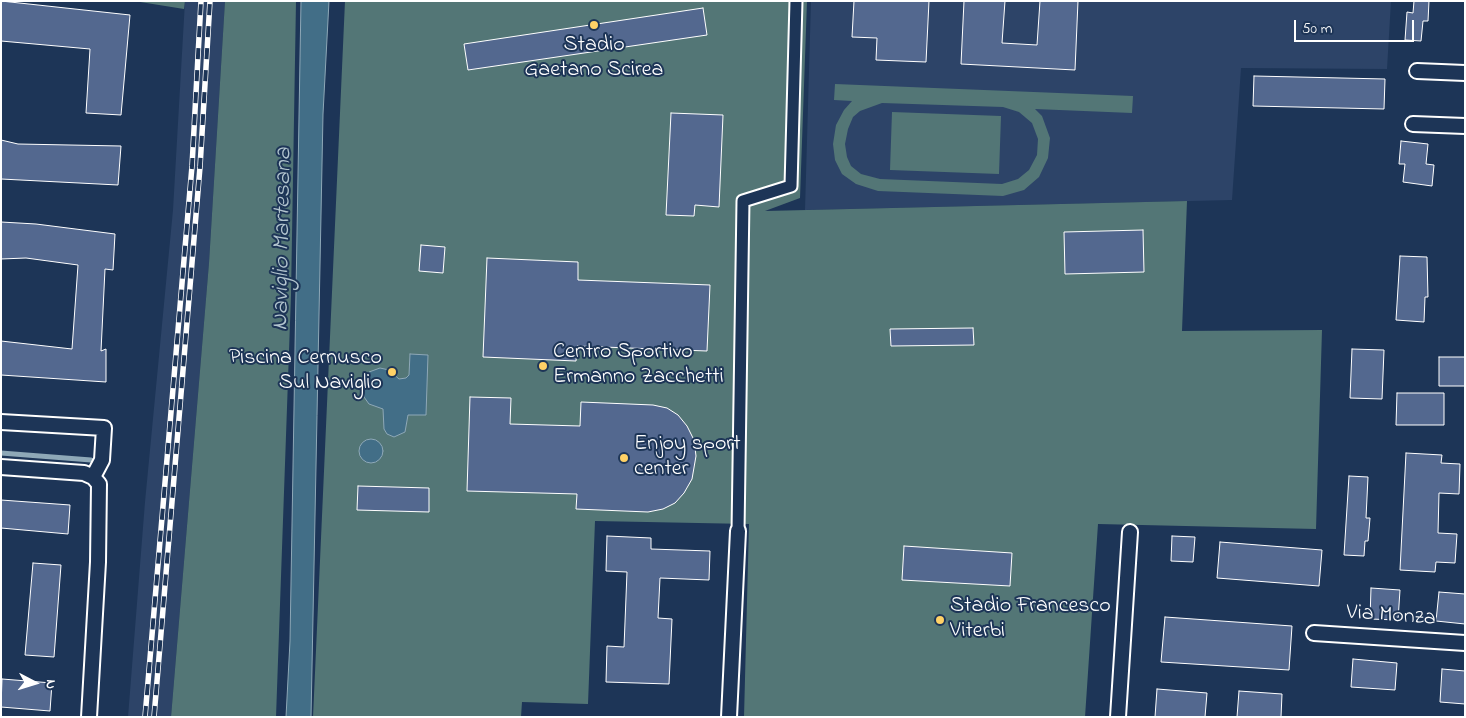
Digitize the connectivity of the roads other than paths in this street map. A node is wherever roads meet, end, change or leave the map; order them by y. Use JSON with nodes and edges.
{"nodes":[{"id":1,"x":796,"y":1,"type":"edge"},
{"id":2,"x":1417,"y":71,"type":"dead end"},
{"id":3,"x":1465,"y":73,"type":"edge"},
{"id":4,"x":1413,"y":124,"type":"dead end"},
{"id":5,"x":1465,"y":126,"type":"edge"},
{"id":6,"x":1,"y":422,"type":"edge"},
{"id":7,"x":1,"y":467,"type":"edge"},
{"id":8,"x":93,"y":477,"type":"junction"},
{"id":9,"x":738,"y":531,"type":"joint"},
{"id":10,"x":1130,"y":532,"type":"dead end"},
{"id":11,"x":1314,"y":633,"type":"dead end"},
{"id":12,"x":1465,"y":643,"type":"edge"},
{"id":13,"x":89,"y":717,"type":"edge"},
{"id":14,"x":728,"y":717,"type":"edge"},
{"id":15,"x":1118,"y":717,"type":"edge"}],
"edges":[{"from":1,"to":9,"type":"street"},
{"from":2,"to":3,"type":"street"},
{"from":4,"to":5,"type":"street"},
{"from":6,"to":8,"type":"street"},
{"from":7,"to":8,"type":"street"},
{"from":8,"to":13,"type":"street"},
{"from":9,"to":14,"type":"street"},
{"from":10,"to":15,"type":"street"},
{"from":11,"to":12,"type":"street","name":"Via Monza"}]}
